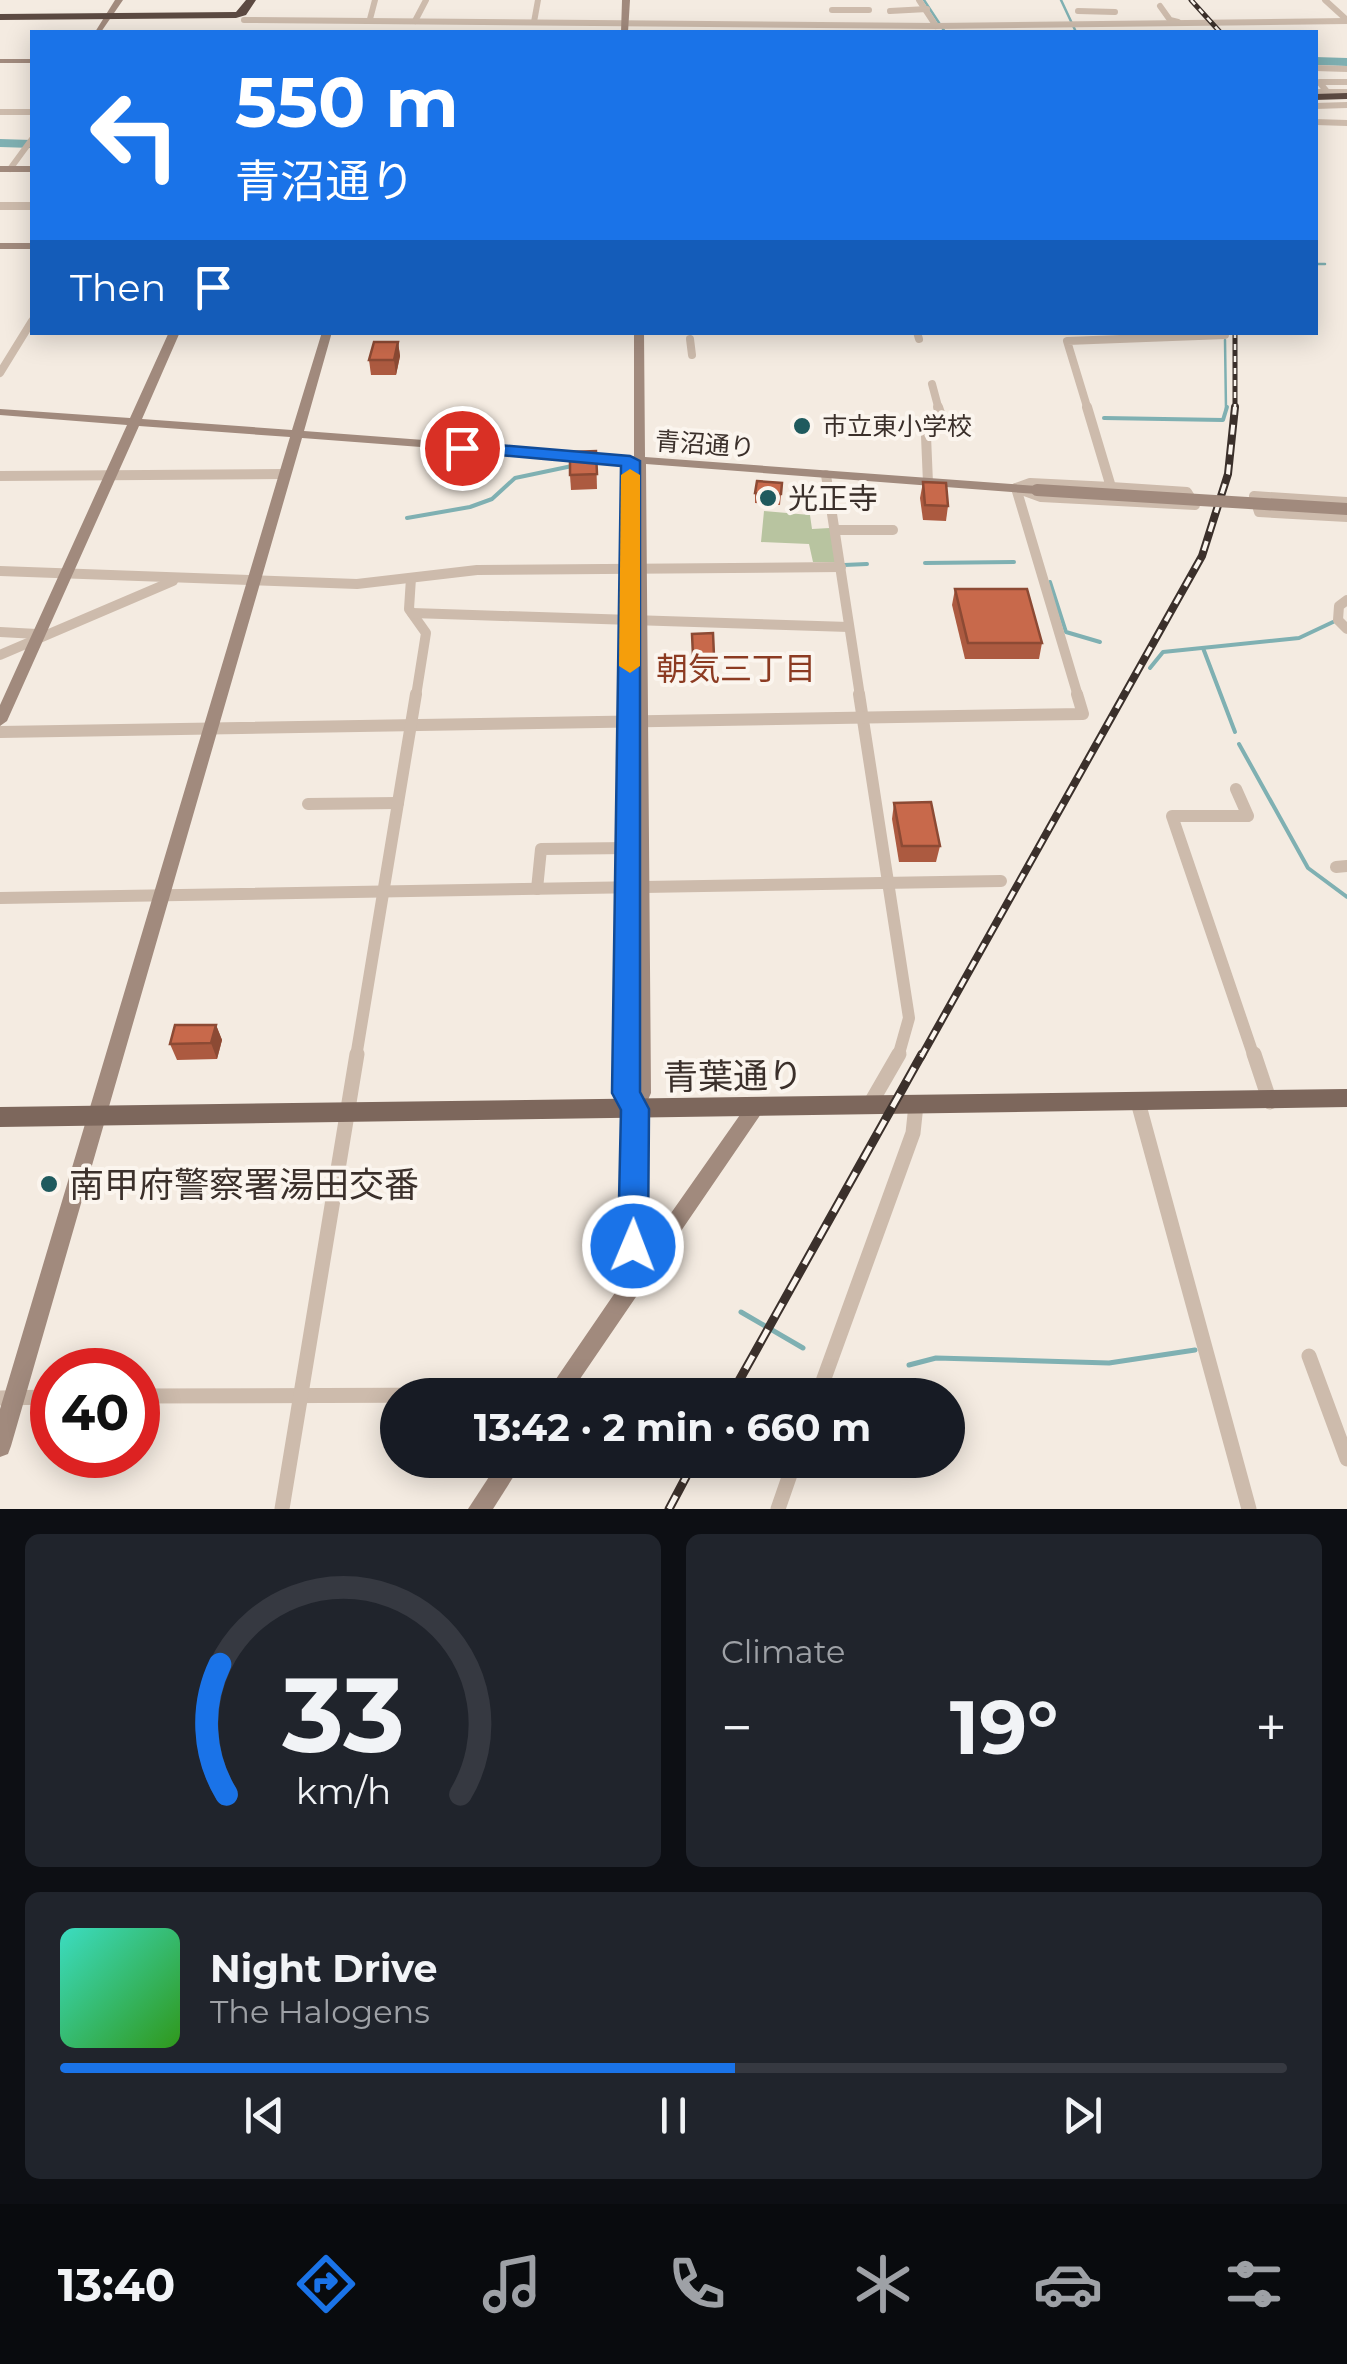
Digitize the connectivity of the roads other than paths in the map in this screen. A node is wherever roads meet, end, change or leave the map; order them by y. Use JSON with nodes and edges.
{"nodes":[{"id":1,"x":119,"y":0,"type":"edge"},
{"id":2,"x":251,"y":0,"type":"edge"},
{"id":3,"x":375,"y":0,"type":"edge"},
{"id":4,"x":426,"y":0,"type":"edge"},
{"id":5,"x":538,"y":0,"type":"edge"},
{"id":6,"x":629,"y":0,"type":"edge"},
{"id":7,"x":830,"y":0,"type":"edge"},
{"id":8,"x":919,"y":0,"type":"edge"},
{"id":9,"x":1073,"y":0,"type":"edge"},
{"id":10,"x":1326,"y":0,"type":"edge"},
{"id":11,"x":1160,"y":6,"type":"dead end"},
{"id":12,"x":832,"y":10,"type":"junction"},
{"id":13,"x":869,"y":10,"type":"dead end"},
{"id":14,"x":927,"y":10,"type":"junction"},
{"id":15,"x":890,"y":11,"type":"dead end"},
{"id":16,"x":1078,"y":11,"type":"junction"},
{"id":17,"x":108,"y":16,"type":"junction"},
{"id":18,"x":0,"y":17,"type":"edge"},
{"id":19,"x":243,"y":17,"type":"junction"},
{"id":20,"x":317,"y":20,"type":"junction"},
{"id":21,"x":370,"y":20,"type":"junction"},
{"id":22,"x":413,"y":21,"type":"junction"},
{"id":23,"x":1347,"y":21,"type":"edge"},
{"id":24,"x":534,"y":22,"type":"junction"},
{"id":25,"x":1182,"y":23,"type":"junction"},
{"id":26,"x":1118,"y":24,"type":"junction"},
{"id":27,"x":1128,"y":24,"type":"junction"},
{"id":28,"x":1157,"y":24,"type":"junction"},
{"id":29,"x":940,"y":26,"type":"junction"},
{"id":30,"x":628,"y":28,"type":"edge"},
{"id":31,"x":1080,"y":28,"type":"edge"},
{"id":32,"x":834,"y":29,"type":"edge"},
{"id":33,"x":99,"y":30,"type":"edge"},
{"id":34,"x":239,"y":30,"type":"edge"},
{"id":35,"x":313,"y":30,"type":"edge"},
{"id":36,"x":410,"y":30,"type":"edge"},
{"id":37,"x":1131,"y":30,"type":"edge"},
{"id":38,"x":1161,"y":30,"type":"edge"},
{"id":39,"x":1189,"y":30,"type":"edge"},
{"id":40,"x":30,"y":61,"type":"edge"},
{"id":41,"x":0,"y":62,"type":"edge"},
{"id":42,"x":1318,"y":68,"type":"edge"},
{"id":43,"x":1347,"y":69,"type":"edge"},
{"id":44,"x":1347,"y":82,"type":"edge"},
{"id":45,"x":1319,"y":97,"type":"edge"},
{"id":46,"x":1344,"y":100,"type":"edge"},
{"id":47,"x":0,"y":112,"type":"edge"},
{"id":48,"x":30,"y":112,"type":"edge"},
{"id":49,"x":1347,"y":120,"type":"edge"},
{"id":50,"x":1318,"y":122,"type":"edge"},
{"id":51,"x":30,"y":143,"type":"edge"},
{"id":52,"x":30,"y":169,"type":"edge"},
{"id":53,"x":3,"y":170,"type":"edge"},
{"id":54,"x":0,"y":206,"type":"edge"},
{"id":55,"x":30,"y":206,"type":"edge"},
{"id":56,"x":0,"y":246,"type":"edge"},
{"id":57,"x":30,"y":246,"type":"edge"},
{"id":58,"x":30,"y":324,"type":"edge"},
{"id":59,"x":174,"y":335,"type":"edge"},
{"id":60,"x":326,"y":335,"type":"edge"},
{"id":61,"x":628,"y":335,"type":"edge"},
{"id":62,"x":639,"y":335,"type":"edge"},
{"id":63,"x":1225,"y":335,"type":"dead end"},
{"id":64,"x":1158,"y":336,"type":"edge"},
{"id":65,"x":690,"y":339,"type":"dead end"},
{"id":66,"x":692,"y":355,"type":"dead end"},
{"id":67,"x":0,"y":373,"type":"edge"},
{"id":68,"x":932,"y":384,"type":"dead end"},
{"id":69,"x":0,"y":412,"type":"edge"},
{"id":70,"x":132,"y":422,"type":"junction"},
{"id":71,"x":297,"y":435,"type":"junction"},
{"id":72,"x":636,"y":461,"type":"junction"},
{"id":73,"x":284,"y":474,"type":"junction"},
{"id":74,"x":109,"y":475,"type":"junction"},
{"id":75,"x":0,"y":476,"type":"edge"},
{"id":76,"x":826,"y":476,"type":"junction"},
{"id":77,"x":928,"y":483,"type":"junction"},
{"id":78,"x":1112,"y":487,"type":"junction"},
{"id":79,"x":1016,"y":488,"type":"junction"},
{"id":80,"x":1347,"y":506,"type":"edge"},
{"id":81,"x":1347,"y":517,"type":"edge"},
{"id":82,"x":834,"y":530,"type":"junction"},
{"id":83,"x":893,"y":530,"type":"dead end"},
{"id":84,"x":841,"y":567,"type":"junction"},
{"id":85,"x":636,"y":569,"type":"junction"},
{"id":86,"x":0,"y":571,"type":"edge"},
{"id":87,"x":64,"y":573,"type":"junction"},
{"id":88,"x":412,"y":578,"type":"junction"},
{"id":89,"x":171,"y":579,"type":"junction"},
{"id":90,"x":254,"y":580,"type":"junction"},
{"id":91,"x":1347,"y":600,"type":"edge"},
{"id":92,"x":412,"y":613,"type":"junction"},
{"id":93,"x":636,"y":620,"type":"junction"},
{"id":94,"x":849,"y":627,"type":"junction"},
{"id":95,"x":1347,"y":629,"type":"edge"},
{"id":96,"x":0,"y":632,"type":"edge"},
{"id":97,"x":36,"y":637,"type":"junction"},
{"id":98,"x":0,"y":655,"type":"edge"},
{"id":99,"x":866,"y":719,"type":"junction"},
{"id":100,"x":0,"y":721,"type":"edge"},
{"id":101,"x":635,"y":722,"type":"junction"},
{"id":102,"x":411,"y":725,"type":"junction"},
{"id":103,"x":212,"y":728,"type":"junction"},
{"id":104,"x":0,"y":732,"type":"edge"},
{"id":105,"x":1236,"y":788,"type":"dead end"},
{"id":106,"x":398,"y":802,"type":"junction"},
{"id":107,"x":308,"y":804,"type":"dead end"},
{"id":108,"x":628,"y":848,"type":"junction"},
{"id":109,"x":889,"y":882,"type":"junction"},
{"id":110,"x":1001,"y":882,"type":"dead end"},
{"id":111,"x":635,"y":887,"type":"junction"},
{"id":112,"x":537,"y":888,"type":"junction"},
{"id":113,"x":384,"y":892,"type":"junction"},
{"id":114,"x":164,"y":896,"type":"junction"},
{"id":115,"x":0,"y":898,"type":"edge"},
{"id":116,"x":1347,"y":1098,"type":"edge"},
{"id":117,"x":1138,"y":1102,"type":"junction"},
{"id":118,"x":1270,"y":1102,"type":"junction"},
{"id":119,"x":916,"y":1105,"type":"junction"},
{"id":120,"x":869,"y":1106,"type":"junction"},
{"id":121,"x":756,"y":1108,"type":"junction"},
{"id":122,"x":635,"y":1109,"type":"junction"},
{"id":123,"x":347,"y":1114,"type":"junction"},
{"id":124,"x":96,"y":1116,"type":"junction"},
{"id":125,"x":0,"y":1117,"type":"edge"},
{"id":126,"x":633,"y":1280,"type":"junction"},
{"id":127,"x":1310,"y":1356,"type":"dead end"},
{"id":128,"x":567,"y":1378,"type":"edge"},
{"id":129,"x":824,"y":1378,"type":"edge"},
{"id":130,"x":301,"y":1394,"type":"junction"},
{"id":131,"x":380,"y":1394,"type":"edge"},
{"id":132,"x":160,"y":1396,"type":"edge"},
{"id":133,"x":7,"y":1398,"type":"edge"},
{"id":134,"x":0,"y":1446,"type":"edge"},
{"id":135,"x":1347,"y":1459,"type":"edge"},
{"id":136,"x":501,"y":1478,"type":"edge"},
{"id":137,"x":789,"y":1478,"type":"edge"},
{"id":138,"x":282,"y":1509,"type":"edge"},
{"id":139,"x":479,"y":1509,"type":"edge"},
{"id":140,"x":778,"y":1509,"type":"edge"},
{"id":141,"x":1249,"y":1509,"type":"edge"}],
"edges":[{"from":1,"to":17,"type":"street"},
{"from":2,"to":19,"type":"highway"},
{"from":3,"to":21,"type":"street"},
{"from":4,"to":22,"type":"street"},
{"from":5,"to":24,"type":"street"},
{"from":6,"to":30,"type":"street"},
{"from":7,"to":12,"type":"street"},
{"from":8,"to":14,"type":"street"},
{"from":9,"to":16,"type":"street"},
{"from":10,"to":23,"type":"street"},
{"from":11,"to":25,"type":"street"},
{"from":12,"to":13,"type":"street"},
{"from":12,"to":32,"type":"street"},
{"from":14,"to":15,"type":"street"},
{"from":14,"to":29,"type":"street"},
{"from":16,"to":26,"type":"street"},
{"from":16,"to":31,"type":"street"},
{"from":17,"to":18,"type":"highway"},
{"from":17,"to":19,"type":"highway"},
{"from":17,"to":33,"type":"street"},
{"from":19,"to":20,"type":"street"},
{"from":19,"to":34,"type":"street"},
{"from":20,"to":21,"type":"street"},
{"from":20,"to":35,"type":"street"},
{"from":21,"to":22,"type":"street"},
{"from":22,"to":24,"type":"street"},
{"from":22,"to":36,"type":"street"},
{"from":23,"to":25,"type":"street"},
{"from":24,"to":30,"type":"street"},
{"from":25,"to":28,"type":"street"},
{"from":25,"to":39,"type":"street"},
{"from":26,"to":27,"type":"street"},
{"from":26,"to":31,"type":"street"},
{"from":27,"to":28,"type":"street"},
{"from":27,"to":37,"type":"street"},
{"from":28,"to":38,"type":"street"},
{"from":29,"to":31,"type":"street"},
{"from":29,"to":32,"type":"street"},
{"from":30,"to":32,"type":"street"},
{"from":40,"to":41,"type":"street"},
{"from":42,"to":43,"type":"street"},
{"from":44,"to":45,"type":"street"},
{"from":45,"to":46,"type":"highway"},
{"from":46,"to":49,"type":"street"},
{"from":47,"to":48,"type":"street"},
{"from":49,"to":50,"type":"street"},
{"from":51,"to":53,"type":"street"},
{"from":52,"to":53,"type":"street"},
{"from":54,"to":55,"type":"street"},
{"from":56,"to":57,"type":"street"},
{"from":58,"to":67,"type":"street"},
{"from":59,"to":70,"type":"street"},
{"from":60,"to":71,"type":"street"},
{"from":61,"to":72,"type":"street"},
{"from":62,"to":72,"type":"street"},
{"from":63,"to":64,"type":"street"},
{"from":64,"to":78,"type":"street"},
{"from":65,"to":66,"type":"street"},
{"from":68,"to":77,"type":"street"},
{"from":69,"to":70,"type":"street","name":"青沼通り"},
{"from":70,"to":71,"type":"street","name":"青沼通り"},
{"from":70,"to":74,"type":"street"},
{"from":71,"to":72,"type":"street","name":"青沼通り"},
{"from":71,"to":73,"type":"street"},
{"from":72,"to":76,"type":"street","name":"青沼通り"},
{"from":72,"to":85,"type":"street"},
{"from":73,"to":74,"type":"street"},
{"from":73,"to":90,"type":"street"},
{"from":74,"to":75,"type":"street"},
{"from":74,"to":87,"type":"street"},
{"from":76,"to":77,"type":"street","name":"青沼通り"},
{"from":76,"to":82,"type":"street"},
{"from":77,"to":79,"type":"street","name":"青沼通り"},
{"from":78,"to":79,"type":"street"},
{"from":78,"to":79,"type":"street"},
{"from":79,"to":80,"type":"street","name":"青沼通り","bridge":true},
{"from":79,"to":99,"type":"street"},
{"from":80,"to":81,"type":"street"},
{"from":82,"to":83,"type":"street"},
{"from":82,"to":84,"type":"street"},
{"from":84,"to":85,"type":"street"},
{"from":84,"to":94,"type":"street"},
{"from":85,"to":88,"type":"street"},
{"from":85,"to":93,"type":"street"},
{"from":86,"to":87,"type":"street"},
{"from":87,"to":89,"type":"street"},
{"from":87,"to":97,"type":"street"},
{"from":88,"to":90,"type":"street"},
{"from":88,"to":92,"type":"street"},
{"from":89,"to":90,"type":"street"},
{"from":89,"to":97,"type":"street"},
{"from":90,"to":103,"type":"street"},
{"from":91,"to":95,"type":"street"},
{"from":92,"to":93,"type":"street"},
{"from":92,"to":102,"type":"street"},
{"from":93,"to":94,"type":"street"},
{"from":93,"to":101,"type":"street"},
{"from":94,"to":99,"type":"street"},
{"from":96,"to":97,"type":"street"},
{"from":97,"to":98,"type":"street"},
{"from":97,"to":100,"type":"street"},
{"from":99,"to":101,"type":"street"},
{"from":99,"to":109,"type":"street"},
{"from":101,"to":102,"type":"street"},
{"from":101,"to":108,"type":"street"},
{"from":101,"to":111,"type":"street"},
{"from":102,"to":103,"type":"street"},
{"from":102,"to":106,"type":"street"},
{"from":103,"to":104,"type":"street"},
{"from":103,"to":114,"type":"street"},
{"from":105,"to":118,"type":"street"},
{"from":106,"to":107,"type":"street"},
{"from":106,"to":113,"type":"street"},
{"from":108,"to":111,"type":"street"},
{"from":108,"to":112,"type":"street"},
{"from":109,"to":110,"type":"street"},
{"from":109,"to":111,"type":"street"},
{"from":109,"to":120,"type":"street"},
{"from":111,"to":112,"type":"street"},
{"from":111,"to":122,"type":"street"},
{"from":112,"to":113,"type":"street"},
{"from":113,"to":114,"type":"street"},
{"from":113,"to":123,"type":"street"},
{"from":114,"to":115,"type":"street"},
{"from":114,"to":124,"type":"street"},
{"from":116,"to":118,"type":"main road","name":"青葉通り"},
{"from":117,"to":118,"type":"main road","name":"青葉通り"},
{"from":117,"to":119,"type":"main road","name":"青葉通り"},
{"from":117,"to":141,"type":"street"},
{"from":119,"to":120,"type":"main road","name":"青葉通り"},
{"from":119,"to":129,"type":"street"},
{"from":120,"to":121,"type":"main road","name":"青葉通り"},
{"from":121,"to":122,"type":"main road","name":"青葉通り"},
{"from":121,"to":126,"type":"street"},
{"from":122,"to":123,"type":"main road","name":"青葉通り"},
{"from":122,"to":126,"type":"street"},
{"from":123,"to":124,"type":"main road","name":"青葉通り"},
{"from":123,"to":130,"type":"street"},
{"from":124,"to":125,"type":"main road","name":"青葉通り"},
{"from":124,"to":133,"type":"street"},
{"from":126,"to":128,"type":"street"},
{"from":127,"to":135,"type":"street"},
{"from":130,"to":131,"type":"street"},
{"from":130,"to":132,"type":"street"},
{"from":130,"to":138,"type":"street"},
{"from":133,"to":134,"type":"street"},
{"from":136,"to":139,"type":"street"},
{"from":137,"to":140,"type":"street"}]}
